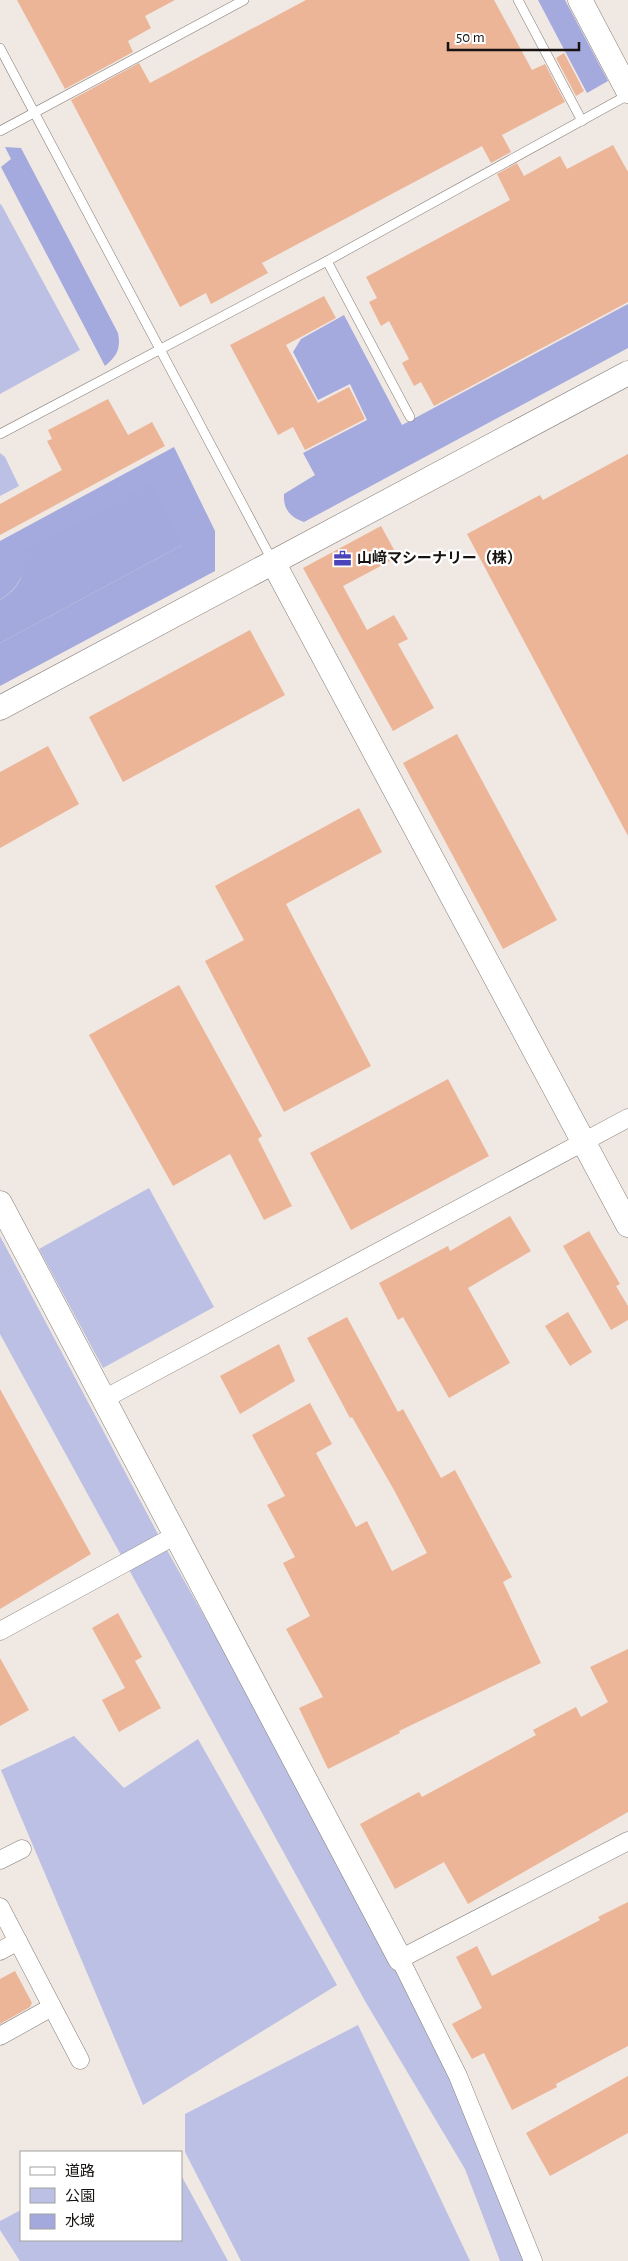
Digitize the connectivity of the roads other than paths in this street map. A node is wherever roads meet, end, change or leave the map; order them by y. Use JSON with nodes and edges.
{"nodes":[{"id":1,"x":244,"y":0,"type":"edge"},
{"id":2,"x":518,"y":0,"type":"edge"},
{"id":3,"x":580,"y":0,"type":"edge"},
{"id":4,"x":0,"y":48,"type":"edge"},
{"id":5,"x":628,"y":91,"type":"edge"},
{"id":6,"x":628,"y":95,"type":"edge"},
{"id":7,"x":35,"y":112,"type":"junction"},
{"id":8,"x":582,"y":121,"type":"junction"},
{"id":9,"x":0,"y":132,"type":"edge"},
{"id":10,"x":327,"y":261,"type":"junction"},
{"id":11,"x":159,"y":351,"type":"junction"},
{"id":12,"x":628,"y":373,"type":"edge"},
{"id":13,"x":410,"y":417,"type":"dead end"},
{"id":14,"x":0,"y":434,"type":"edge"},
{"id":15,"x":273,"y":562,"type":"junction"},
{"id":16,"x":0,"y":708,"type":"edge"},
{"id":17,"x":628,"y":1118,"type":"edge"},
{"id":18,"x":583,"y":1142,"type":"junction"},
{"id":19,"x":0,"y":1203,"type":"edge"},
{"id":20,"x":628,"y":1225,"type":"edge"},
{"id":21,"x":104,"y":1399,"type":"junction"},
{"id":22,"x":176,"y":1535,"type":"junction"},
{"id":23,"x":0,"y":1631,"type":"edge"},
{"id":24,"x":628,"y":1841,"type":"edge"},
{"id":25,"x":22,"y":1849,"type":"dead end"},
{"id":26,"x":0,"y":1860,"type":"edge"},
{"id":27,"x":0,"y":1907,"type":"edge"},
{"id":28,"x":18,"y":1941,"type":"junction"},
{"id":29,"x":0,"y":1951,"type":"edge"},
{"id":30,"x":400,"y":1959,"type":"junction"},
{"id":31,"x":52,"y":2007,"type":"junction"},
{"id":32,"x":0,"y":2036,"type":"edge"},
{"id":33,"x":80,"y":2060,"type":"dead end"},
{"id":34,"x":534,"y":2261,"type":"edge"}],
"edges":[{"from":1,"to":7,"type":"lane"},
{"from":2,"to":8,"type":"lane"},
{"from":3,"to":5,"type":"street"},
{"from":4,"to":7,"type":"lane"},
{"from":6,"to":8,"type":"lane"},
{"from":7,"to":9,"type":"lane"},
{"from":7,"to":11,"type":"lane"},
{"from":8,"to":10,"type":"lane"},
{"from":10,"to":11,"type":"lane"},
{"from":10,"to":13,"type":"lane"},
{"from":11,"to":14,"type":"lane"},
{"from":11,"to":15,"type":"lane"},
{"from":12,"to":15,"type":"street"},
{"from":15,"to":16,"type":"street"},
{"from":15,"to":18,"type":"street"},
{"from":17,"to":18,"type":"street"},
{"from":18,"to":20,"type":"street"},
{"from":18,"to":21,"type":"street"},
{"from":19,"to":21,"type":"street"},
{"from":21,"to":22,"type":"street"},
{"from":22,"to":23,"type":"street"},
{"from":22,"to":30,"type":"street"},
{"from":24,"to":30,"type":"street"},
{"from":25,"to":26,"type":"street"},
{"from":27,"to":28,"type":"street"},
{"from":28,"to":29,"type":"street"},
{"from":28,"to":31,"type":"street"},
{"from":30,"to":34,"type":"street"},
{"from":31,"to":32,"type":"street"},
{"from":31,"to":33,"type":"street"}]}
